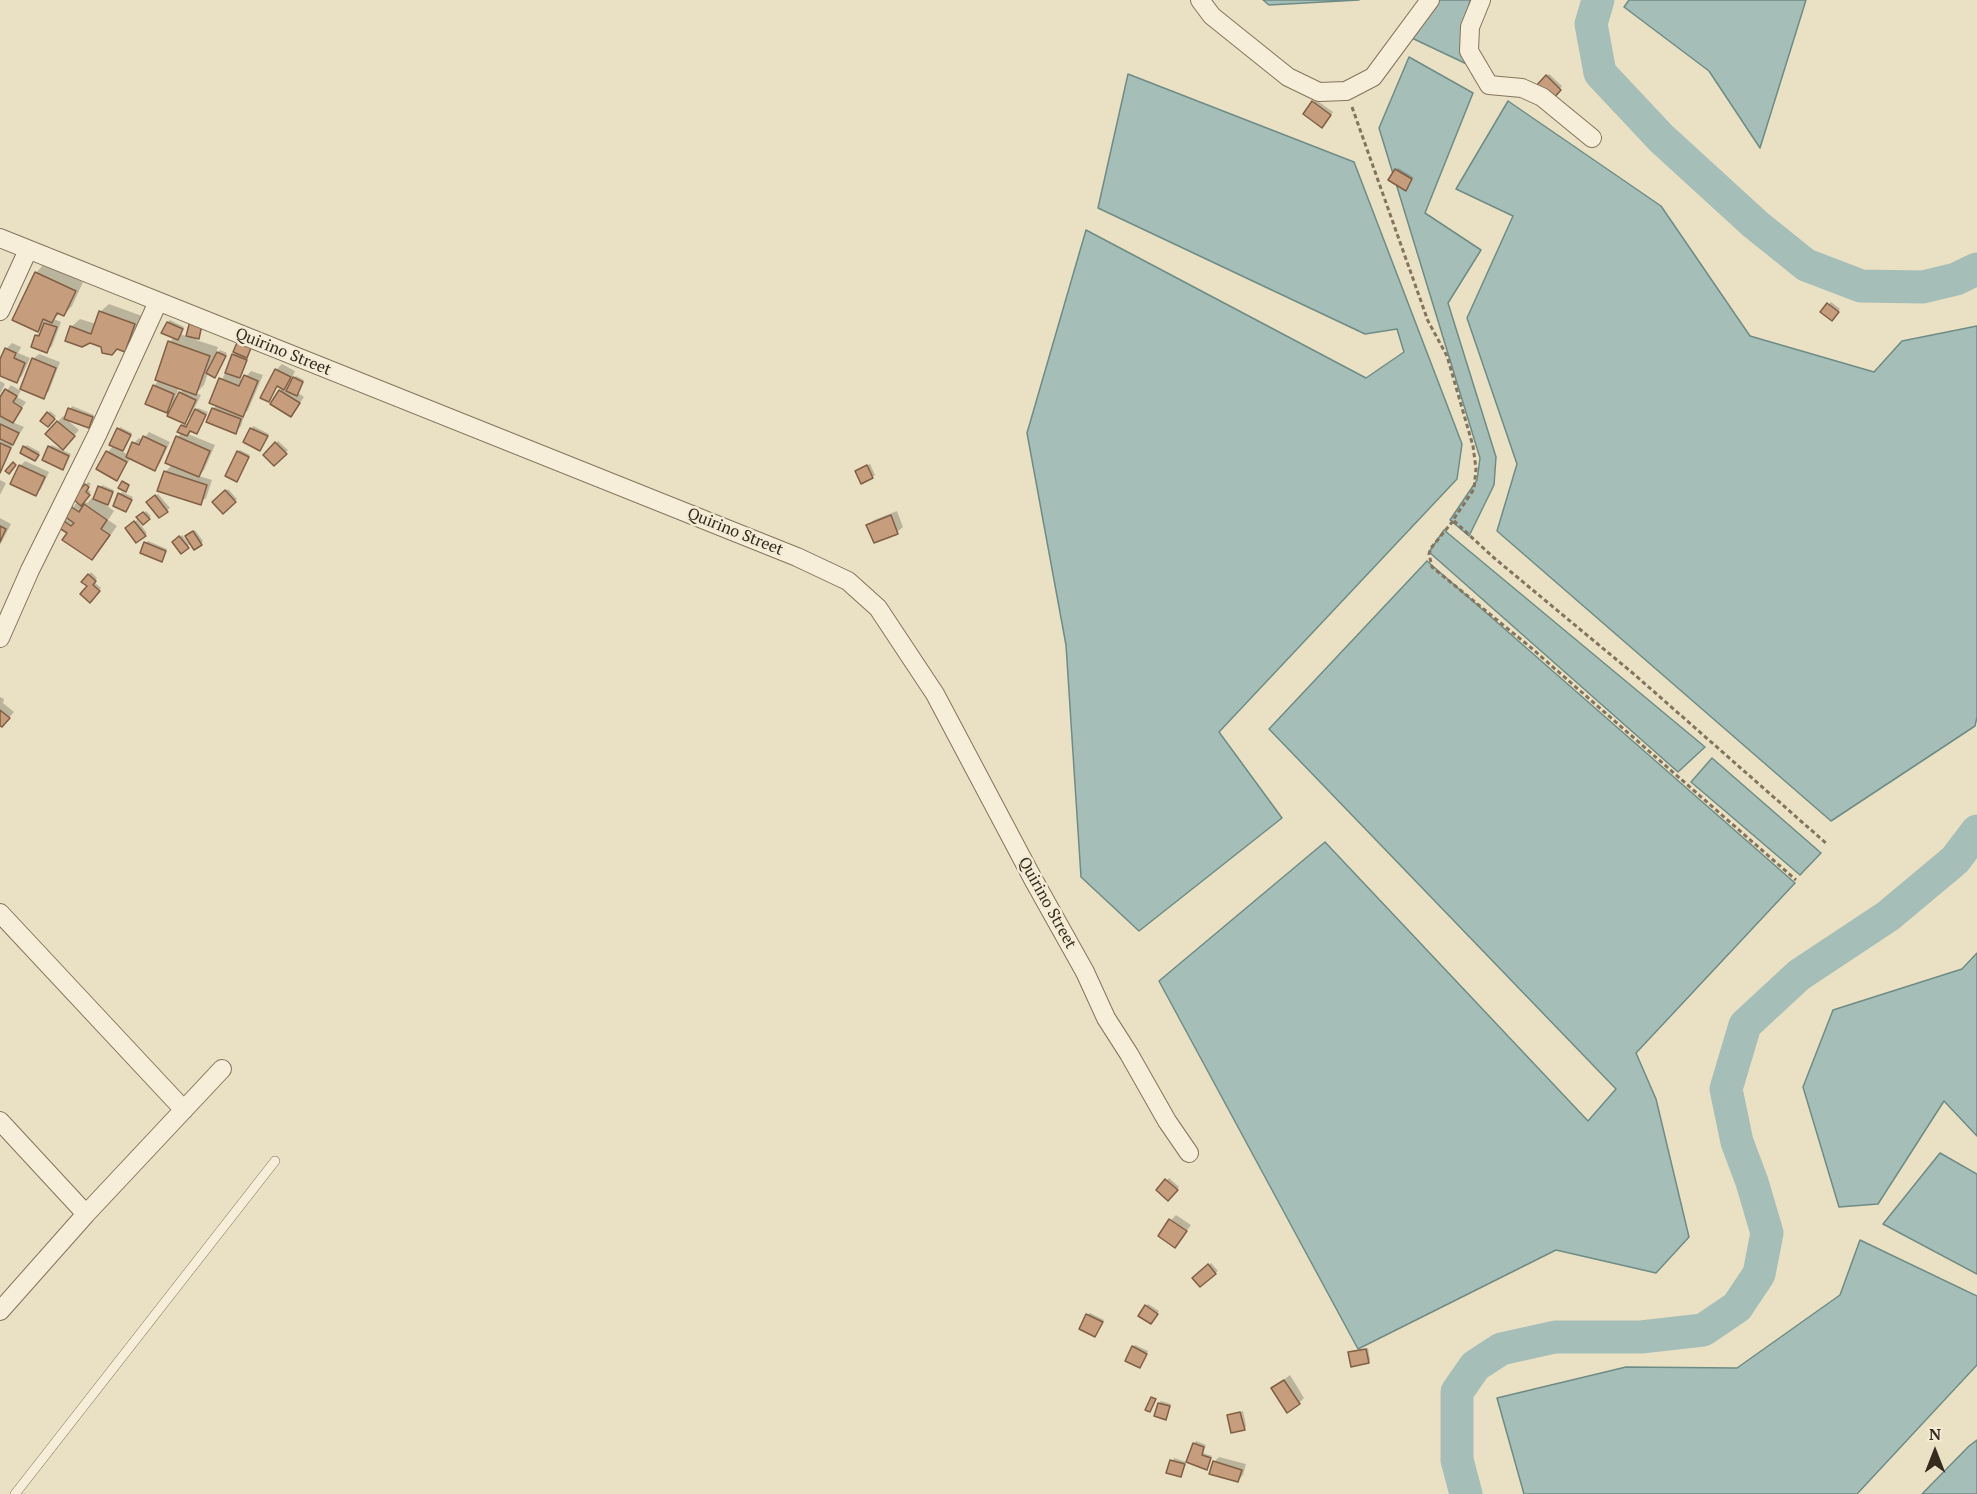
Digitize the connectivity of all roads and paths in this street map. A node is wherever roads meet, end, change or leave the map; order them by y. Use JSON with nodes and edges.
{"nodes":[{"id":1,"x":1200,"y":0,"type":"edge"},
{"id":2,"x":1430,"y":0,"type":"edge"},
{"id":3,"x":1481,"y":0,"type":"edge"},
{"id":4,"x":1346,"y":91,"type":"junction"},
{"id":5,"x":1592,"y":138,"type":"dead end"},
{"id":6,"x":0,"y":238,"type":"edge"},
{"id":7,"x":28,"y":250,"type":"junction"},
{"id":8,"x":158,"y":302,"type":"junction"},
{"id":9,"x":0,"y":311,"type":"edge"},
{"id":10,"x":1453,"y":520,"type":"junction"},
{"id":11,"x":0,"y":638,"type":"edge"},
{"id":12,"x":1827,"y":844,"type":"dead end"},
{"id":13,"x":1796,"y":880,"type":"dead end"},
{"id":14,"x":0,"y":913,"type":"edge"},
{"id":15,"x":222,"y":1069,"type":"dead end"},
{"id":16,"x":184,"y":1110,"type":"junction"},
{"id":17,"x":0,"y":1121,"type":"edge"},
{"id":18,"x":1189,"y":1153,"type":"dead end"},
{"id":19,"x":275,"y":1161,"type":"dead end"},
{"id":20,"x":86,"y":1214,"type":"junction"},
{"id":21,"x":0,"y":1311,"type":"edge"},
{"id":22,"x":15,"y":1494,"type":"edge"}],
"edges":[{"from":1,"to":4,"type":"street"},
{"from":2,"to":4,"type":"street"},
{"from":3,"to":5,"type":"street"},
{"from":4,"to":10,"type":"path"},
{"from":6,"to":7,"type":"street","name":"Quirino Street"},
{"from":7,"to":8,"type":"street","name":"Quirino Street"},
{"from":7,"to":9,"type":"street"},
{"from":8,"to":11,"type":"street"},
{"from":8,"to":18,"type":"street","name":"Quirino Street"},
{"from":10,"to":12,"type":"path"},
{"from":10,"to":13,"type":"path"},
{"from":14,"to":16,"type":"street"},
{"from":15,"to":16,"type":"street"},
{"from":16,"to":20,"type":"street"},
{"from":17,"to":20,"type":"street"},
{"from":19,"to":22,"type":"lane"},
{"from":20,"to":21,"type":"street"}]}
